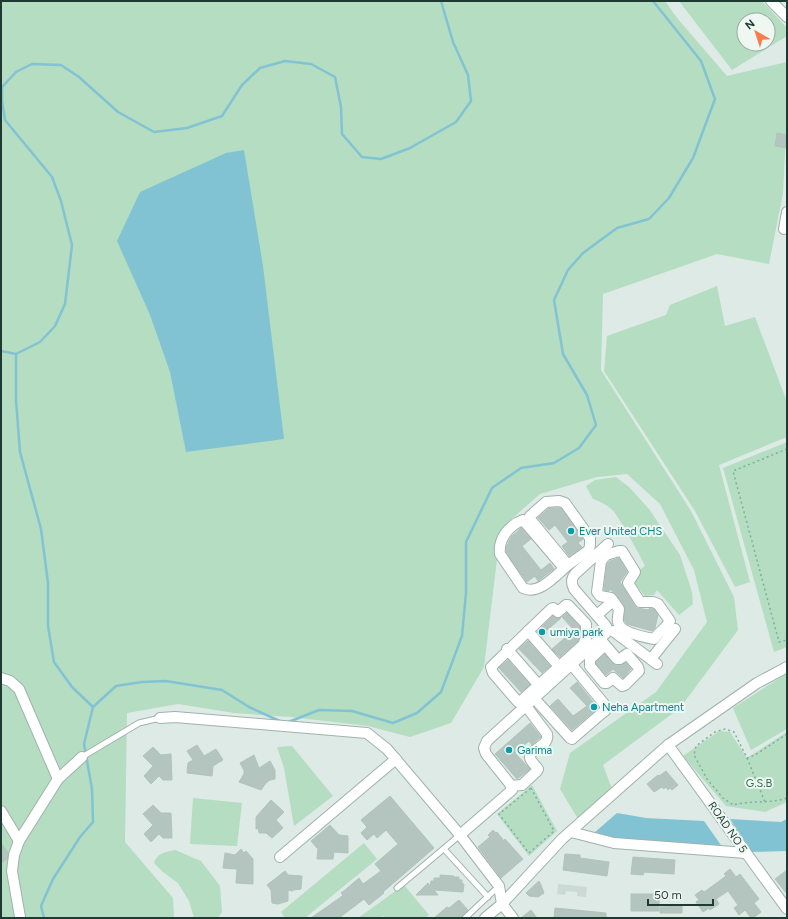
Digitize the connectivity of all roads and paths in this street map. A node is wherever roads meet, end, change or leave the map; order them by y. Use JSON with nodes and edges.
{"nodes":[{"id":1,"x":771,"y":1,"type":"edge"},
{"id":2,"x":787,"y":16,"type":"edge"},
{"id":3,"x":787,"y":212,"type":"edge"},
{"id":4,"x":784,"y":229,"type":"dead end"},
{"id":5,"x":787,"y":449,"type":"edge"},
{"id":6,"x":608,"y":544,"type":"dead end"},
{"id":7,"x":566,"y":567,"type":"junction"},
{"id":8,"x":574,"y":576,"type":"junction"},
{"id":9,"x":613,"y":601,"type":"junction"},
{"id":10,"x":596,"y":615,"type":"junction"},
{"id":11,"x":528,"y":630,"type":"junction"},
{"id":12,"x":675,"y":630,"type":"dead end"},
{"id":13,"x":610,"y":635,"type":"junction"},
{"id":14,"x":787,"y":640,"type":"edge"},
{"id":15,"x":507,"y":649,"type":"junction"},
{"id":16,"x":572,"y":665,"type":"junction"},
{"id":17,"x":787,"y":667,"type":"edge"},
{"id":18,"x":562,"y":669,"type":"junction"},
{"id":19,"x":1,"y":678,"type":"edge"},
{"id":20,"x":542,"y":688,"type":"junction"},
{"id":21,"x":534,"y":698,"type":"junction"},
{"id":22,"x":526,"y":706,"type":"junction"},
{"id":23,"x":160,"y":718,"type":"joint"},
{"id":24,"x":787,"y":734,"type":"edge"},
{"id":25,"x":668,"y":745,"type":"junction"},
{"id":26,"x":86,"y":754,"type":"joint"},
{"id":27,"x":747,"y":758,"type":"junction"},
{"id":28,"x":396,"y":759,"type":"junction"},
{"id":29,"x":58,"y":779,"type":"junction"},
{"id":30,"x":511,"y":786,"type":"junction"},
{"id":31,"x":787,"y":798,"type":"edge"},
{"id":32,"x":765,"y":802,"type":"junction"},
{"id":33,"x":1,"y":811,"type":"edge"},
{"id":34,"x":499,"y":814,"type":"joint"},
{"id":35,"x":571,"y":832,"type":"junction"},
{"id":36,"x":460,"y":835,"type":"junction"},
{"id":37,"x":19,"y":842,"type":"junction"},
{"id":38,"x":444,"y":849,"type":"junction"},
{"id":39,"x":746,"y":853,"type":"junction"},
{"id":40,"x":280,"y":857,"type":"dead end"},
{"id":41,"x":499,"y":886,"type":"junction"},
{"id":42,"x":397,"y":888,"type":"dead end"},
{"id":43,"x":488,"y":897,"type":"junction"},
{"id":44,"x":502,"y":904,"type":"junction"},
{"id":45,"x":787,"y":910,"type":"edge"},
{"id":46,"x":20,"y":917,"type":"dead end"},
{"id":47,"x":465,"y":918,"type":"edge"},
{"id":48,"x":485,"y":918,"type":"edge"},
{"id":49,"x":513,"y":918,"type":"edge"}],
"edges":[{"from":1,"to":2,"type":"street"},
{"from":3,"to":4,"type":"street"},
{"from":5,"to":14,"type":"path"},
{"from":6,"to":8,"type":"street"},
{"from":7,"to":7,"type":"street"},
{"from":7,"to":7,"type":"street"},
{"from":7,"to":8,"type":"street"},
{"from":8,"to":10,"type":"street"},
{"from":9,"to":10,"type":"street"},
{"from":9,"to":13,"type":"street"},
{"from":9,"to":13,"type":"street"},
{"from":10,"to":13,"type":"street"},
{"from":11,"to":15,"type":"street"},
{"from":11,"to":18,"type":"street"},
{"from":11,"to":18,"type":"street"},
{"from":12,"to":13,"type":"street"},
{"from":13,"to":13,"type":"street"},
{"from":13,"to":16,"type":"street"},
{"from":15,"to":20,"type":"street"},
{"from":15,"to":20,"type":"street"},
{"from":16,"to":18,"type":"street"},
{"from":16,"to":21,"type":"street"},
{"from":17,"to":25,"type":"street"},
{"from":18,"to":20,"type":"street"},
{"from":19,"to":29,"type":"street"},
{"from":20,"to":21,"type":"street"},
{"from":21,"to":22,"type":"street"},
{"from":22,"to":30,"type":"street"},
{"from":22,"to":30,"type":"street"},
{"from":23,"to":26,"type":"lane"},
{"from":23,"to":28,"type":"street"},
{"from":24,"to":27,"type":"path"},
{"from":25,"to":35,"type":"street"},
{"from":25,"to":39,"type":"street","name":"ROAD NO 5"},
{"from":26,"to":29,"type":"street"},
{"from":27,"to":32,"type":"path"},
{"from":27,"to":32,"type":"path"},
{"from":28,"to":36,"type":"street"},
{"from":28,"to":40,"type":"street"},
{"from":29,"to":37,"type":"street"},
{"from":30,"to":36,"type":"street"},
{"from":31,"to":32,"type":"path"},
{"from":33,"to":37,"type":"street"},
{"from":34,"to":34,"type":"path"},
{"from":35,"to":39,"type":"street"},
{"from":35,"to":44,"type":"street"},
{"from":36,"to":38,"type":"lane"},
{"from":36,"to":41,"type":"street"},
{"from":37,"to":46,"type":"street"},
{"from":38,"to":42,"type":"lane"},
{"from":38,"to":43,"type":"lane"},
{"from":39,"to":45,"type":"street","name":"ROAD NO 5"},
{"from":41,"to":43,"type":"lane"},
{"from":41,"to":44,"type":"street"},
{"from":43,"to":47,"type":"lane"},
{"from":44,"to":48,"type":"street"},
{"from":44,"to":49,"type":"street"}]}
